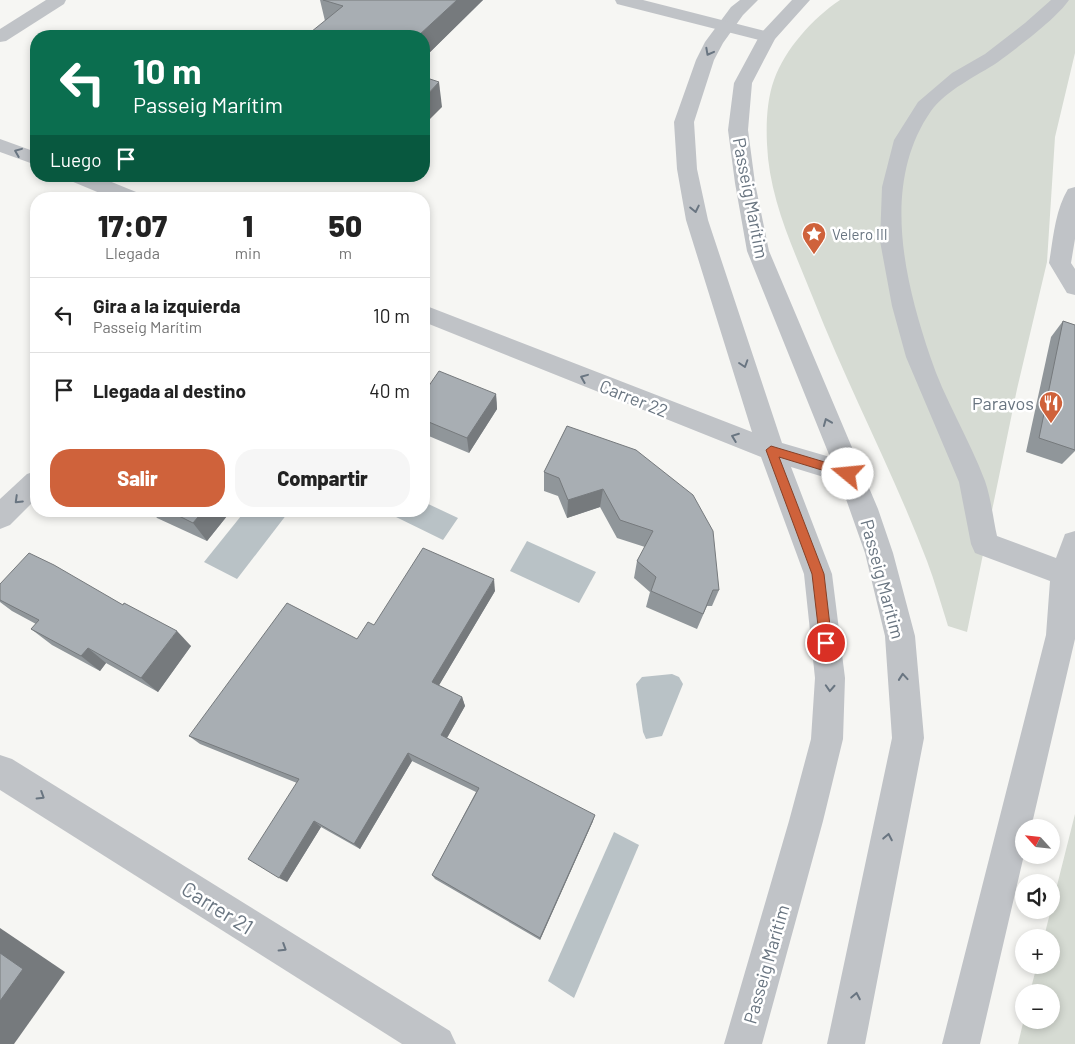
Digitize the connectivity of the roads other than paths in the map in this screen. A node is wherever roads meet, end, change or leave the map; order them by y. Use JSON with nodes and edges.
{"nodes":[{"id":1,"x":58,"y":0,"type":"edge"},
{"id":2,"x":623,"y":0,"type":"edge"},
{"id":3,"x":750,"y":0,"type":"edge"},
{"id":4,"x":802,"y":0,"type":"edge"},
{"id":5,"x":1061,"y":0,"type":"edge"},
{"id":6,"x":726,"y":27,"type":"junction"},
{"id":7,"x":0,"y":37,"type":"edge"},
{"id":8,"x":768,"y":37,"type":"junction"},
{"id":9,"x":0,"y":144,"type":"edge"},
{"id":10,"x":30,"y":156,"type":"edge"},
{"id":11,"x":93,"y":182,"type":"edge"},
{"id":12,"x":117,"y":192,"type":"edge"},
{"id":13,"x":1075,"y":194,"type":"edge"},
{"id":14,"x":1075,"y":287,"type":"edge"},
{"id":15,"x":430,"y":315,"type":"edge"},
{"id":16,"x":771,"y":450,"type":"junction"},
{"id":17,"x":848,"y":474,"type":"junction"},
{"id":18,"x":30,"y":488,"type":"edge"},
{"id":19,"x":0,"y":517,"type":"edge"},
{"id":20,"x":1075,"y":544,"type":"edge"},
{"id":21,"x":1065,"y":574,"type":"junction"},
{"id":22,"x":0,"y":770,"type":"edge"},
{"id":23,"x":437,"y":1044,"type":"edge"},
{"id":24,"x":743,"y":1044,"type":"edge"},
{"id":25,"x":846,"y":1044,"type":"edge"},
{"id":26,"x":961,"y":1044,"type":"edge"}],
"edges":[{"from":1,"to":7,"type":"street"},
{"from":2,"to":6,"type":"street"},
{"from":3,"to":6,"type":"street","name":"Passeig Marítim"},
{"from":4,"to":8,"type":"street","name":"Passeig Marítim"},
{"from":5,"to":21,"type":"street"},
{"from":6,"to":8,"type":"street"},
{"from":6,"to":16,"type":"street","name":"Passeig Marítim","one_way":true},
{"from":17,"to":8,"type":"street","name":"Passeig Marítim","one_way":true},
{"from":10,"to":9,"type":"street","one_way":true},
{"from":11,"to":12,"type":"street"},
{"from":13,"to":14,"type":"street"},
{"from":16,"to":15,"type":"street","name":"Carrer 22","one_way":true},
{"from":16,"to":17,"type":"street","name":"Carrer 22"},
{"from":16,"to":24,"type":"street","name":"Passeig Marítim","one_way":true},
{"from":25,"to":17,"type":"street","name":"Passeig Marítim","one_way":true},
{"from":18,"to":19,"type":"street","one_way":true},
{"from":20,"to":21,"type":"street"},
{"from":21,"to":26,"type":"street"},
{"from":22,"to":23,"type":"street","name":"Carrer 21","one_way":true}]}
